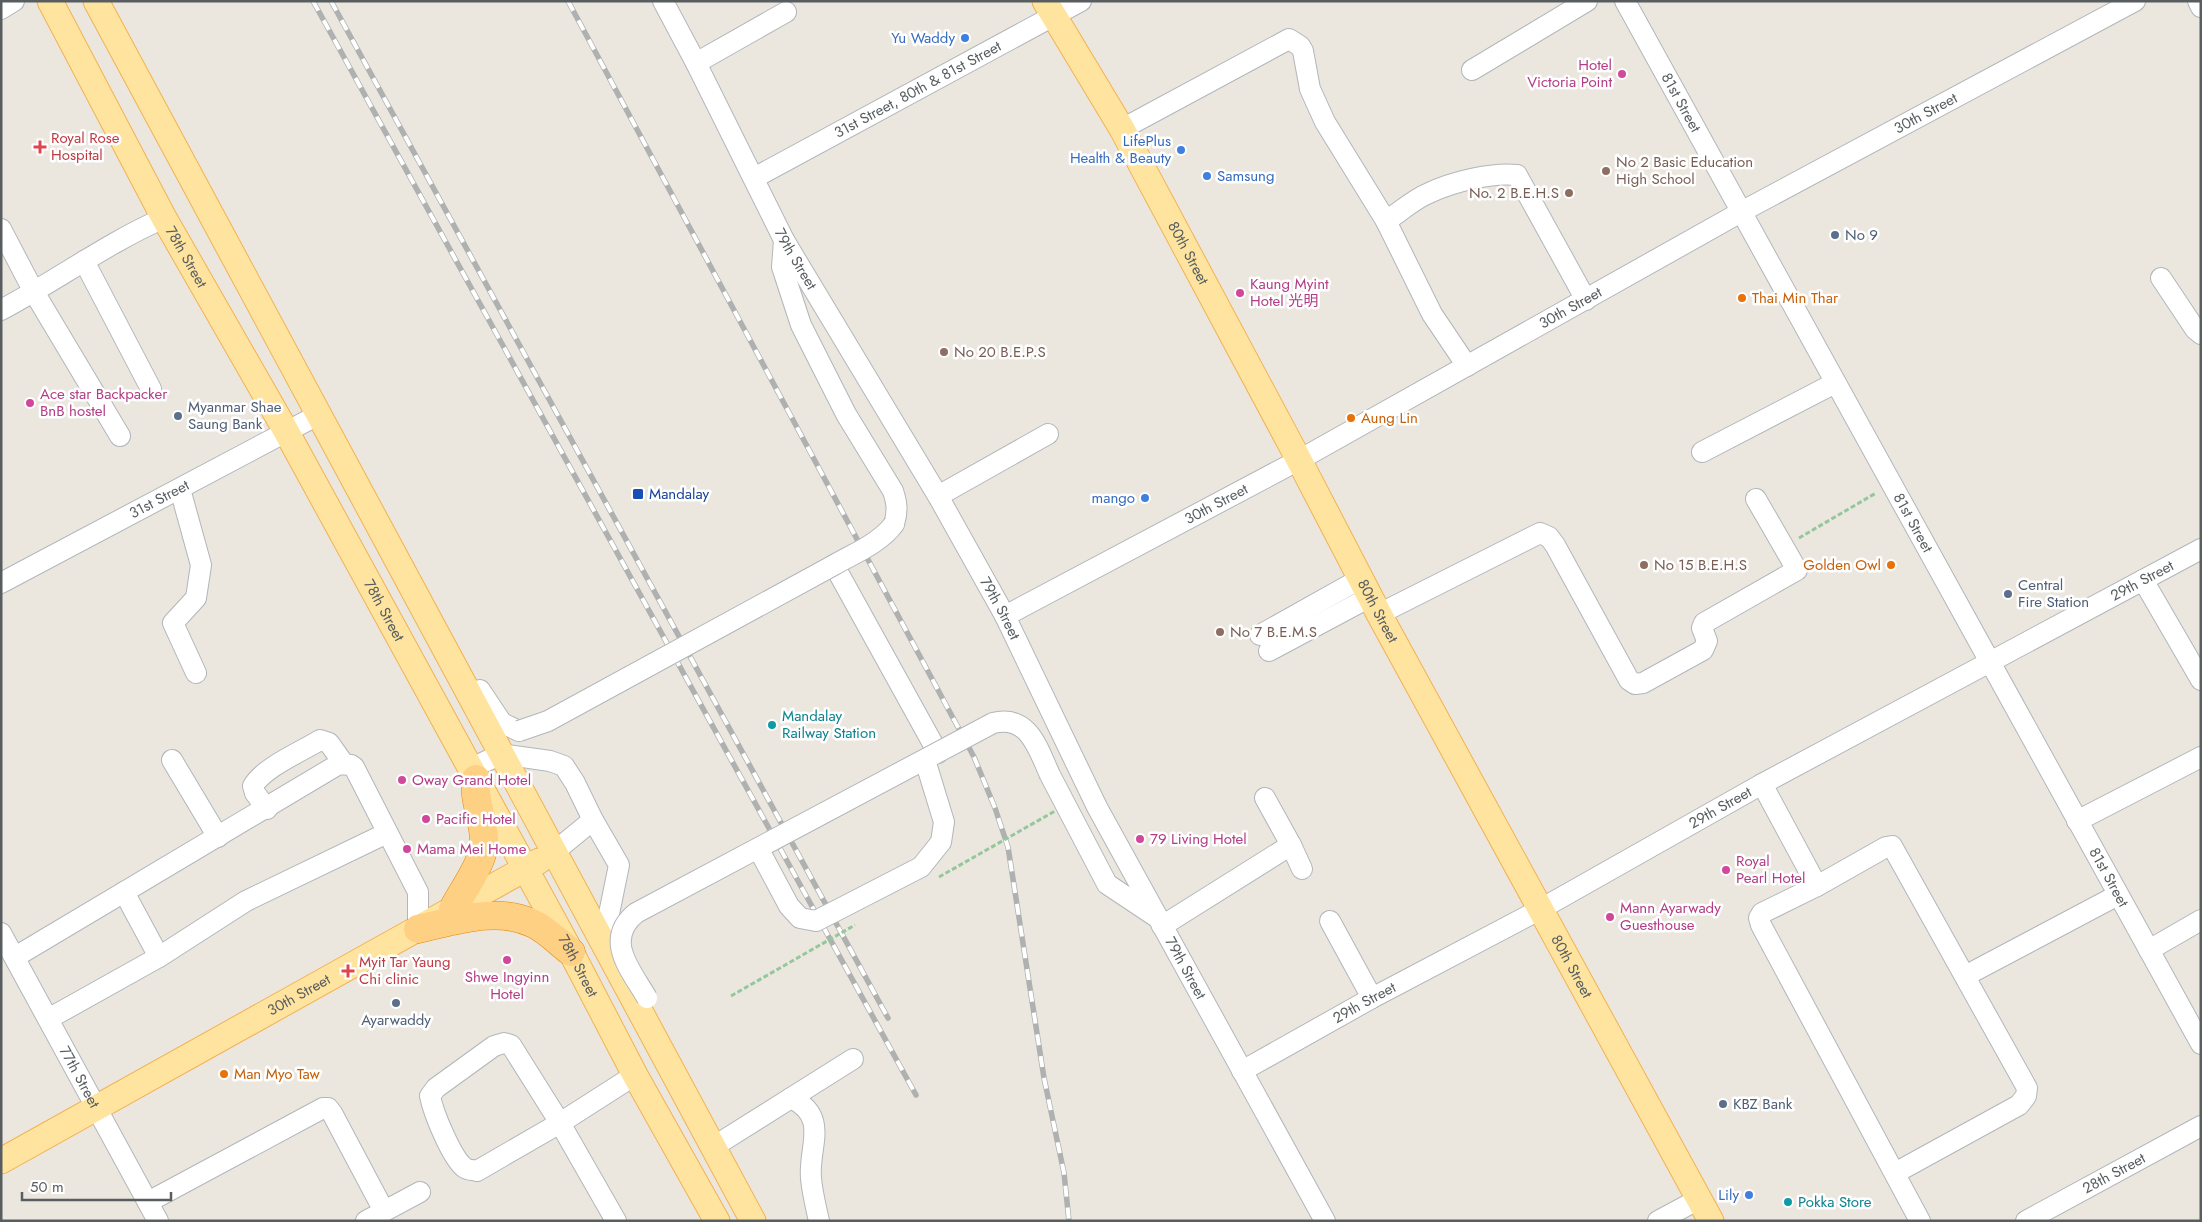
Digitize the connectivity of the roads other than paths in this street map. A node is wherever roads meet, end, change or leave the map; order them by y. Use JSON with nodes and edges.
{"nodes":[{"id":1,"x":14,"y":1,"type":"edge"},
{"id":2,"x":50,"y":1,"type":"edge"},
{"id":3,"x":96,"y":1,"type":"edge"},
{"id":4,"x":663,"y":1,"type":"edge"},
{"id":5,"x":1081,"y":1,"type":"edge"},
{"id":6,"x":1587,"y":1,"type":"edge"},
{"id":7,"x":1625,"y":1,"type":"edge"},
{"id":8,"x":2134,"y":1,"type":"edge"},
{"id":9,"x":2198,"y":1,"type":"edge"},
{"id":10,"x":2201,"y":7,"type":"edge"},
{"id":11,"x":1049,"y":8,"type":"edge"},
{"id":12,"x":1,"y":9,"type":"edge"},
{"id":13,"x":786,"y":12,"type":"dead end"},
{"id":14,"x":696,"y":64,"type":"junction"},
{"id":15,"x":1472,"y":70,"type":"dead end"},
{"id":16,"x":1122,"y":129,"type":"junction"},
{"id":17,"x":754,"y":178,"type":"junction"},
{"id":18,"x":1741,"y":212,"type":"junction"},
{"id":19,"x":164,"y":218,"type":"junction"},
{"id":20,"x":1386,"y":221,"type":"junction"},
{"id":21,"x":1,"y":228,"type":"edge"},
{"id":22,"x":784,"y":240,"type":"junction"},
{"id":23,"x":84,"y":262,"type":"junction"},
{"id":24,"x":2160,"y":278,"type":"dead end"},
{"id":25,"x":34,"y":292,"type":"junction"},
{"id":26,"x":1586,"y":300,"type":"junction"},
{"id":27,"x":1,"y":310,"type":"edge"},
{"id":28,"x":2201,"y":334,"type":"edge"},
{"id":29,"x":1467,"y":366,"type":"junction"},
{"id":30,"x":1835,"y":383,"type":"junction"},
{"id":31,"x":150,"y":389,"type":"dead end"},
{"id":32,"x":318,"y":415,"type":"junction"},
{"id":33,"x":286,"y":431,"type":"junction"},
{"id":34,"x":1048,"y":434,"type":"dead end"},
{"id":35,"x":120,"y":436,"type":"dead end"},
{"id":36,"x":1702,"y":452,"type":"dead end"},
{"id":37,"x":1299,"y":460,"type":"junction"},
{"id":38,"x":180,"y":489,"type":"junction"},
{"id":39,"x":938,"y":496,"type":"junction"},
{"id":40,"x":1756,"y":499,"type":"dead end"},
{"id":41,"x":2201,"y":549,"type":"edge"},
{"id":42,"x":834,"y":564,"type":"junction"},
{"id":43,"x":2,"y":579,"type":"edge"},
{"id":44,"x":2143,"y":580,"type":"junction"},
{"id":45,"x":408,"y":583,"type":"junction"},
{"id":46,"x":1370,"y":597,"type":"junction"},
{"id":47,"x":1005,"y":616,"type":"junction"},
{"id":48,"x":1265,"y":643,"type":"dead end"},
{"id":49,"x":1990,"y":662,"type":"junction"},
{"id":50,"x":196,"y":673,"type":"dead end"},
{"id":51,"x":2201,"y":680,"type":"edge"},
{"id":52,"x":501,"y":754,"type":"junction"},
{"id":53,"x":932,"y":756,"type":"junction"},
{"id":54,"x":2201,"y":757,"type":"edge"},
{"id":55,"x":172,"y":760,"type":"dead end"},
{"id":56,"x":344,"y":764,"type":"junction"},
{"id":57,"x":473,"y":774,"type":"junction"},
{"id":58,"x":1762,"y":784,"type":"junction"},
{"id":59,"x":1265,"y":798,"type":"dead end"},
{"id":60,"x":267,"y":809,"type":"junction"},
{"id":61,"x":593,"y":820,"type":"junction"},
{"id":62,"x":2078,"y":821,"type":"junction"},
{"id":63,"x":387,"y":833,"type":"junction"},
{"id":64,"x":218,"y":837,"type":"junction"},
{"id":65,"x":1291,"y":845,"type":"junction"},
{"id":66,"x":758,"y":848,"type":"junction"},
{"id":67,"x":554,"y":852,"type":"junction"},
{"id":68,"x":525,"y":868,"type":"junction"},
{"id":69,"x":1302,"y":869,"type":"dead end"},
{"id":70,"x":1817,"y":886,"type":"junction"},
{"id":71,"x":124,"y":892,"type":"junction"},
{"id":72,"x":2118,"y":895,"type":"junction"},
{"id":73,"x":453,"y":908,"type":"junction"},
{"id":74,"x":1539,"y":910,"type":"junction"},
{"id":75,"x":2201,"y":920,"type":"edge"},
{"id":76,"x":1330,"y":921,"type":"dead end"},
{"id":77,"x":1160,"y":922,"type":"junction"},
{"id":78,"x":418,"y":929,"type":"junction"},
{"id":79,"x":1,"y":933,"type":"edge"},
{"id":80,"x":603,"y":943,"type":"junction"},
{"id":81,"x":2148,"y":950,"type":"junction"},
{"id":82,"x":571,"y":952,"type":"junction"},
{"id":83,"x":15,"y":957,"type":"junction"},
{"id":84,"x":159,"y":957,"type":"junction"},
{"id":85,"x":1965,"y":976,"type":"junction"},
{"id":86,"x":1372,"y":998,"type":"junction"},
{"id":87,"x":48,"y":1019,"type":"junction"},
{"id":88,"x":2201,"y":1044,"type":"edge"},
{"id":89,"x":853,"y":1059,"type":"dead end"},
{"id":90,"x":1242,"y":1072,"type":"junction"},
{"id":91,"x":635,"y":1075,"type":"junction"},
{"id":92,"x":790,"y":1098,"type":"junction"},
{"id":93,"x":96,"y":1109,"type":"junction"},
{"id":94,"x":560,"y":1123,"type":"junction"},
{"id":95,"x":2201,"y":1126,"type":"edge"},
{"id":96,"x":707,"y":1137,"type":"junction"},
{"id":97,"x":1,"y":1161,"type":"edge"},
{"id":98,"x":1895,"y":1173,"type":"junction"},
{"id":99,"x":420,"y":1192,"type":"dead end"},
{"id":100,"x":1699,"y":1199,"type":"junction"},
{"id":101,"x":148,"y":1202,"type":"junction"},
{"id":102,"x":384,"y":1211,"type":"junction"},
{"id":103,"x":158,"y":1221,"type":"edge"},
{"id":104,"x":366,"y":1221,"type":"edge"},
{"id":105,"x":616,"y":1221,"type":"edge"},
{"id":106,"x":717,"y":1221,"type":"edge"},
{"id":107,"x":753,"y":1221,"type":"edge"},
{"id":108,"x":818,"y":1221,"type":"edge"},
{"id":109,"x":1325,"y":1221,"type":"edge"},
{"id":110,"x":1658,"y":1221,"type":"edge"},
{"id":111,"x":1711,"y":1221,"type":"edge"},
{"id":112,"x":1920,"y":1221,"type":"edge"},
{"id":113,"x":2026,"y":1221,"type":"edge"}],
"edges":[{"from":1,"to":12,"type":"street"},
{"from":2,"to":19,"type":"main road","name":"78th Street"},
{"from":3,"to":32,"type":"main road"},
{"from":4,"to":14,"type":"street","name":"79th Street"},
{"from":5,"to":11,"type":"street","name":"31st Street, 80th & 81st Street"},
{"from":6,"to":15,"type":"street"},
{"from":7,"to":18,"type":"street","name":"81st Street"},
{"from":8,"to":18,"type":"street","name":"30th Street"},
{"from":9,"to":10,"type":"street"},
{"from":11,"to":16,"type":"main road","name":"80th Street"},
{"from":11,"to":17,"type":"street","name":"31st Street, 80th & 81st Street"},
{"from":13,"to":14,"type":"street"},
{"from":14,"to":17,"type":"street","name":"79th Street"},
{"from":16,"to":20,"type":"street"},
{"from":16,"to":37,"type":"main road","name":"80th Street"},
{"from":17,"to":22,"type":"street","name":"79th Street"},
{"from":18,"to":26,"type":"street","name":"30th Street"},
{"from":18,"to":30,"type":"street","name":"81st Street"},
{"from":19,"to":23,"type":"street"},
{"from":19,"to":33,"type":"main road","name":"78th Street"},
{"from":20,"to":26,"type":"street"},
{"from":20,"to":29,"type":"street"},
{"from":21,"to":25,"type":"street"},
{"from":22,"to":39,"type":"street","name":"79th Street"},
{"from":22,"to":42,"type":"street","bridge":true},
{"from":23,"to":25,"type":"street"},
{"from":23,"to":31,"type":"street"},
{"from":24,"to":28,"type":"street"},
{"from":25,"to":27,"type":"street"},
{"from":25,"to":35,"type":"street"},
{"from":26,"to":29,"type":"street","name":"30th Street"},
{"from":29,"to":37,"type":"street","name":"30th Street"},
{"from":30,"to":36,"type":"street"},
{"from":30,"to":49,"type":"street","name":"81st Street"},
{"from":32,"to":33,"type":"street","name":"31st Street"},
{"from":32,"to":45,"type":"main road"},
{"from":33,"to":38,"type":"street","name":"31st Street"},
{"from":33,"to":57,"type":"main road","name":"78th Street"},
{"from":34,"to":39,"type":"street"},
{"from":37,"to":46,"type":"main road","name":"80th Street"},
{"from":37,"to":47,"type":"street","name":"30th Street"},
{"from":38,"to":43,"type":"street","name":"31st Street"},
{"from":38,"to":50,"type":"street"},
{"from":39,"to":47,"type":"street","name":"79th Street"},
{"from":40,"to":46,"type":"street"},
{"from":41,"to":44,"type":"street","name":"29th Street"},
{"from":42,"to":45,"type":"street","bridge":true},
{"from":42,"to":53,"type":"street"},
{"from":44,"to":49,"type":"street","name":"29th Street"},
{"from":44,"to":51,"type":"street"},
{"from":45,"to":52,"type":"main road"},
{"from":46,"to":48,"type":"street"},
{"from":46,"to":74,"type":"main road","name":"80th Street"},
{"from":47,"to":77,"type":"street","name":"79th Street"},
{"from":49,"to":58,"type":"street","name":"29th Street"},
{"from":49,"to":62,"type":"street","name":"81st Street"},
{"from":52,"to":57,"type":"street"},
{"from":52,"to":61,"type":"street"},
{"from":52,"to":67,"type":"main road"},
{"from":53,"to":66,"type":"street","bridge":true},
{"from":53,"to":66,"type":"street","bridge":true},
{"from":53,"to":77,"type":"street","bridge":true},
{"from":54,"to":62,"type":"street"},
{"from":55,"to":64,"type":"street"},
{"from":56,"to":60,"type":"street"},
{"from":56,"to":60,"type":"street"},
{"from":56,"to":63,"type":"street"},
{"from":57,"to":68,"type":"main road","name":"78th Street"},
{"from":57,"to":73,"type":"highway"},
{"from":58,"to":70,"type":"street"},
{"from":58,"to":74,"type":"street","name":"29th Street"},
{"from":59,"to":65,"type":"street"},
{"from":60,"to":64,"type":"street"},
{"from":61,"to":67,"type":"street"},
{"from":61,"to":80,"type":"street"},
{"from":62,"to":72,"type":"street","name":"81st Street"},
{"from":63,"to":78,"type":"street"},
{"from":63,"to":84,"type":"street"},
{"from":64,"to":71,"type":"street"},
{"from":65,"to":69,"type":"street"},
{"from":65,"to":77,"type":"street"},
{"from":66,"to":96,"type":"street","bridge":true},
{"from":67,"to":68,"type":"main road","name":"30th Street"},
{"from":67,"to":80,"type":"main road"},
{"from":68,"to":73,"type":"main road","name":"30th Street"},
{"from":68,"to":82,"type":"main road","name":"78th Street"},
{"from":70,"to":85,"type":"street"},
{"from":70,"to":98,"type":"street"},
{"from":71,"to":83,"type":"street"},
{"from":71,"to":84,"type":"street"},
{"from":72,"to":81,"type":"street","name":"81st Street"},
{"from":72,"to":85,"type":"street"},
{"from":73,"to":78,"type":"main road","name":"30th Street"},
{"from":74,"to":86,"type":"street","name":"29th Street"},
{"from":74,"to":100,"type":"main road","name":"80th Street"},
{"from":75,"to":81,"type":"street"},
{"from":76,"to":86,"type":"street"},
{"from":77,"to":90,"type":"street","name":"79th Street"},
{"from":78,"to":82,"type":"highway"},
{"from":78,"to":93,"type":"main road","name":"30th Street"},
{"from":79,"to":83,"type":"street","name":"77th Street"},
{"from":80,"to":96,"type":"main road"},
{"from":81,"to":88,"type":"street","name":"81st Street"},
{"from":82,"to":91,"type":"main road","name":"78th Street"},
{"from":83,"to":87,"type":"street","name":"77th Street"},
{"from":84,"to":87,"type":"street"},
{"from":85,"to":98,"type":"street"},
{"from":86,"to":90,"type":"street","name":"29th Street"},
{"from":87,"to":93,"type":"street","name":"77th Street"},
{"from":89,"to":92,"type":"street"},
{"from":90,"to":109,"type":"street","name":"79th Street"},
{"from":91,"to":94,"type":"street"},
{"from":91,"to":106,"type":"main road","name":"78th Street"},
{"from":92,"to":96,"type":"street"},
{"from":92,"to":108,"type":"street"},
{"from":93,"to":97,"type":"main road","name":"30th Street"},
{"from":93,"to":101,"type":"street","name":"77th Street"},
{"from":94,"to":94,"type":"street"},
{"from":94,"to":105,"type":"street"},
{"from":95,"to":113,"type":"street","name":"28th Street"},
{"from":96,"to":107,"type":"main road"},
{"from":98,"to":112,"type":"street"},
{"from":99,"to":102,"type":"street"},
{"from":100,"to":110,"type":"street"},
{"from":100,"to":111,"type":"main road","name":"80th Street"},
{"from":101,"to":102,"type":"street"},
{"from":101,"to":103,"type":"street","name":"77th Street"},
{"from":102,"to":104,"type":"street"}]}
